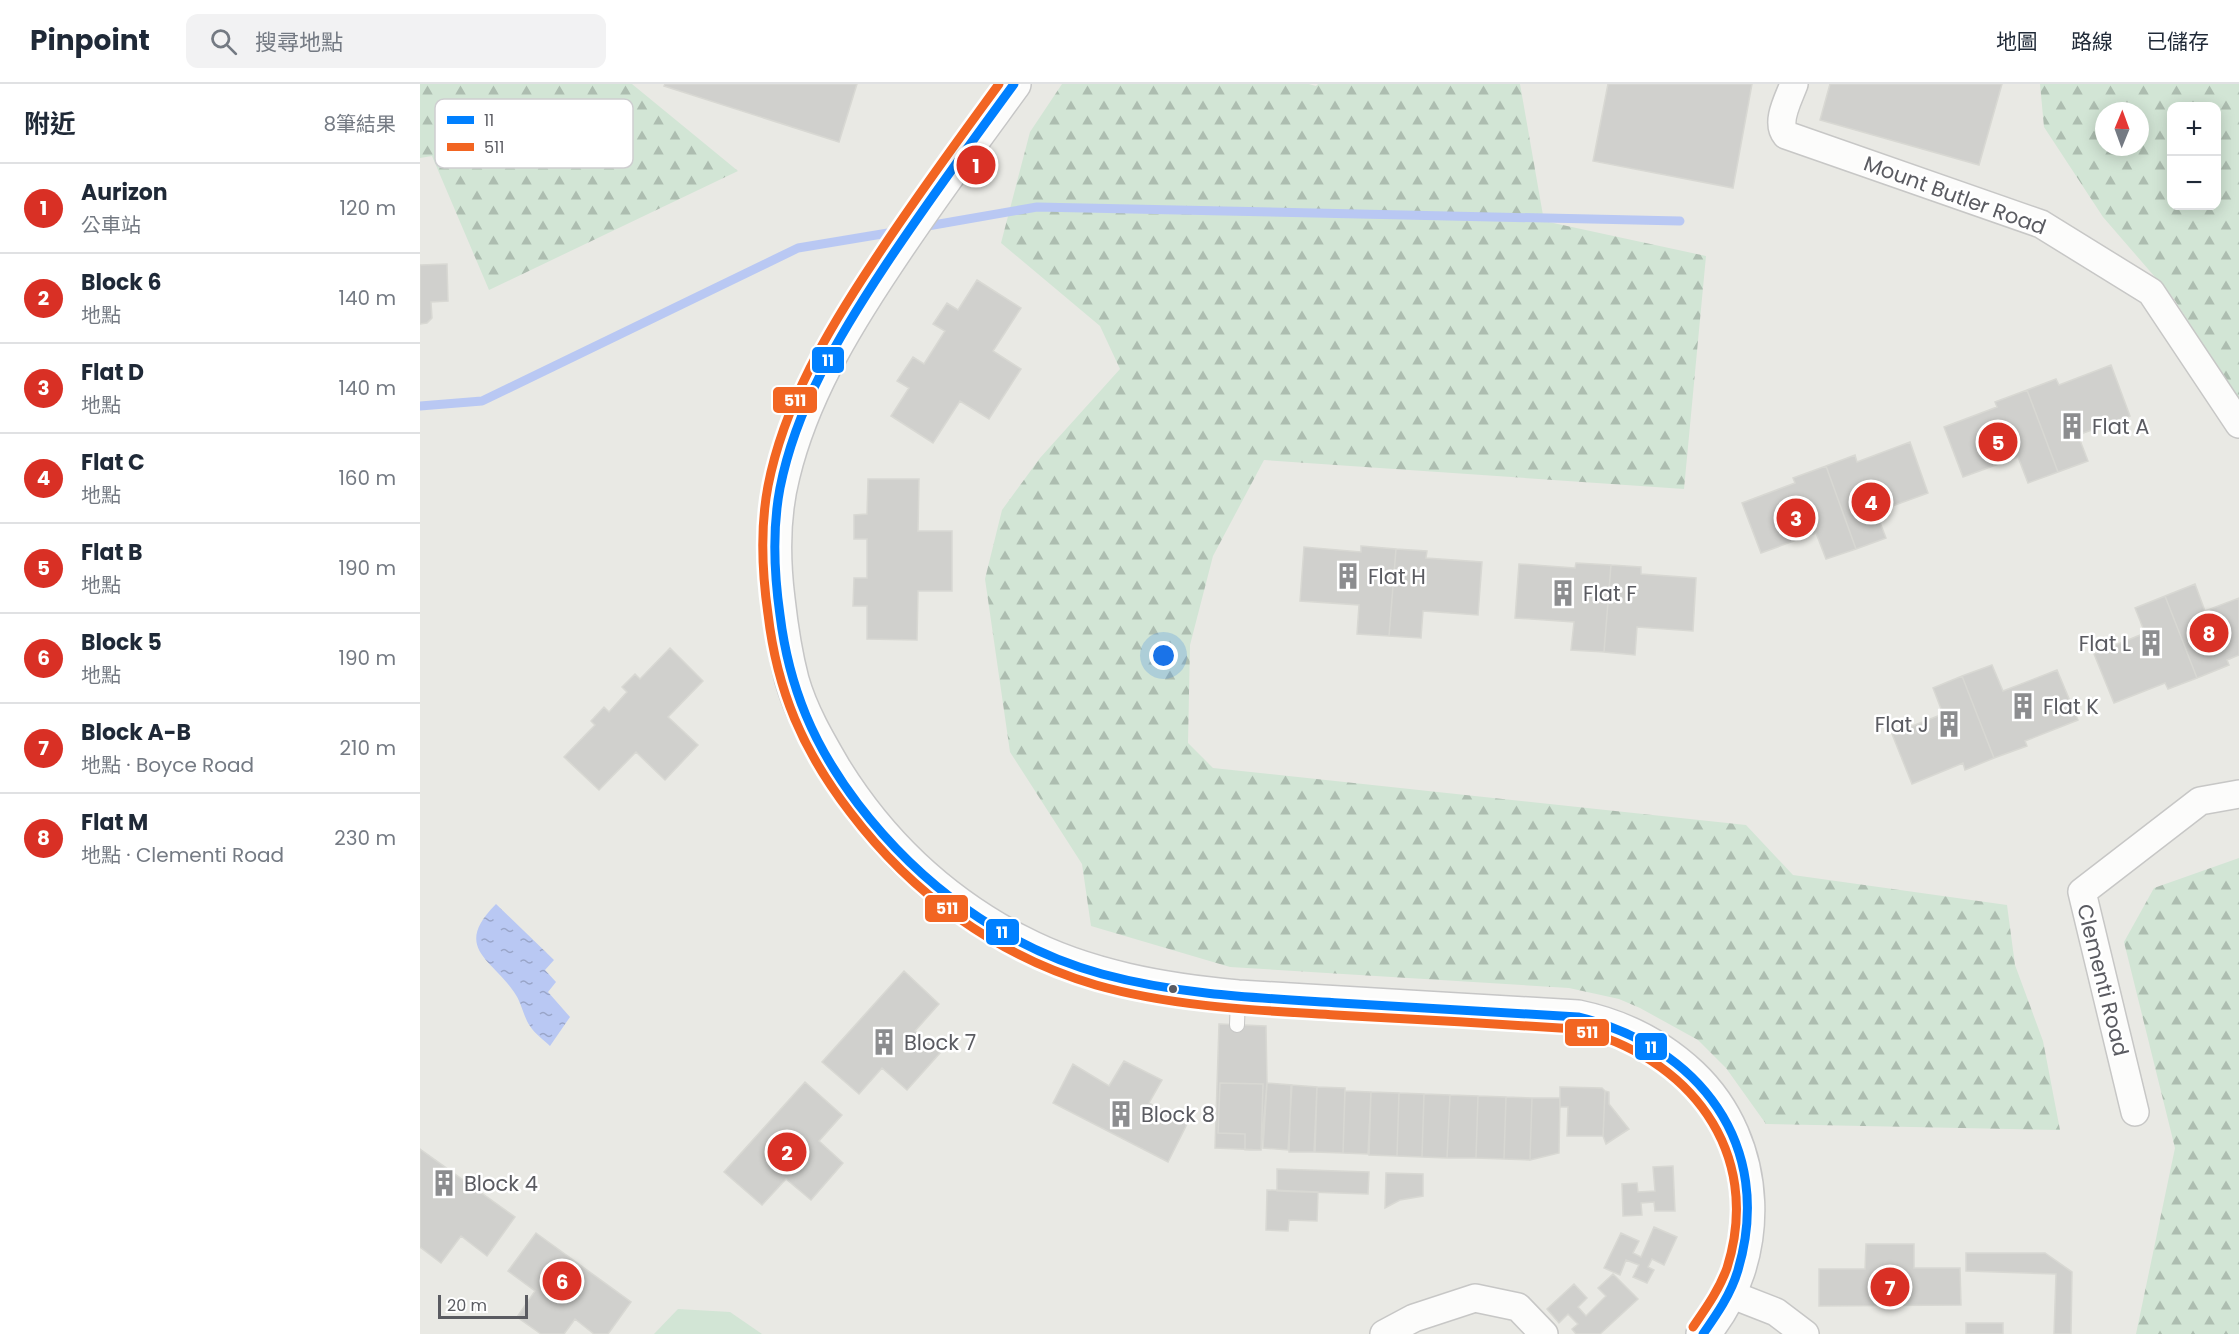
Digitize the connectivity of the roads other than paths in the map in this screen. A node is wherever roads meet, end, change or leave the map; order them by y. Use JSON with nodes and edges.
{"nodes":[{"id":1,"x":1014,"y":84,"type":"edge"},
{"id":2,"x":1794,"y":84,"type":"edge"},
{"id":3,"x":2239,"y":424,"type":"edge"},
{"id":4,"x":2239,"y":794,"type":"edge"},
{"id":5,"x":2135,"y":1112,"type":"dead end"},
{"id":6,"x":1730,"y":1294,"type":"junction"},
{"id":7,"x":1384,"y":1334,"type":"edge"},
{"id":8,"x":1544,"y":1334,"type":"edge"},
{"id":9,"x":1703,"y":1334,"type":"edge"},
{"id":10,"x":1805,"y":1334,"type":"edge"}],
"edges":[{"from":1,"to":6,"type":"street"},
{"from":2,"to":3,"type":"street","name":"Mount Butler Road"},
{"from":4,"to":5,"type":"street","name":"Clementi Road"},
{"from":6,"to":9,"type":"street"},
{"from":6,"to":10,"type":"street"},
{"from":7,"to":8,"type":"street"}]}
